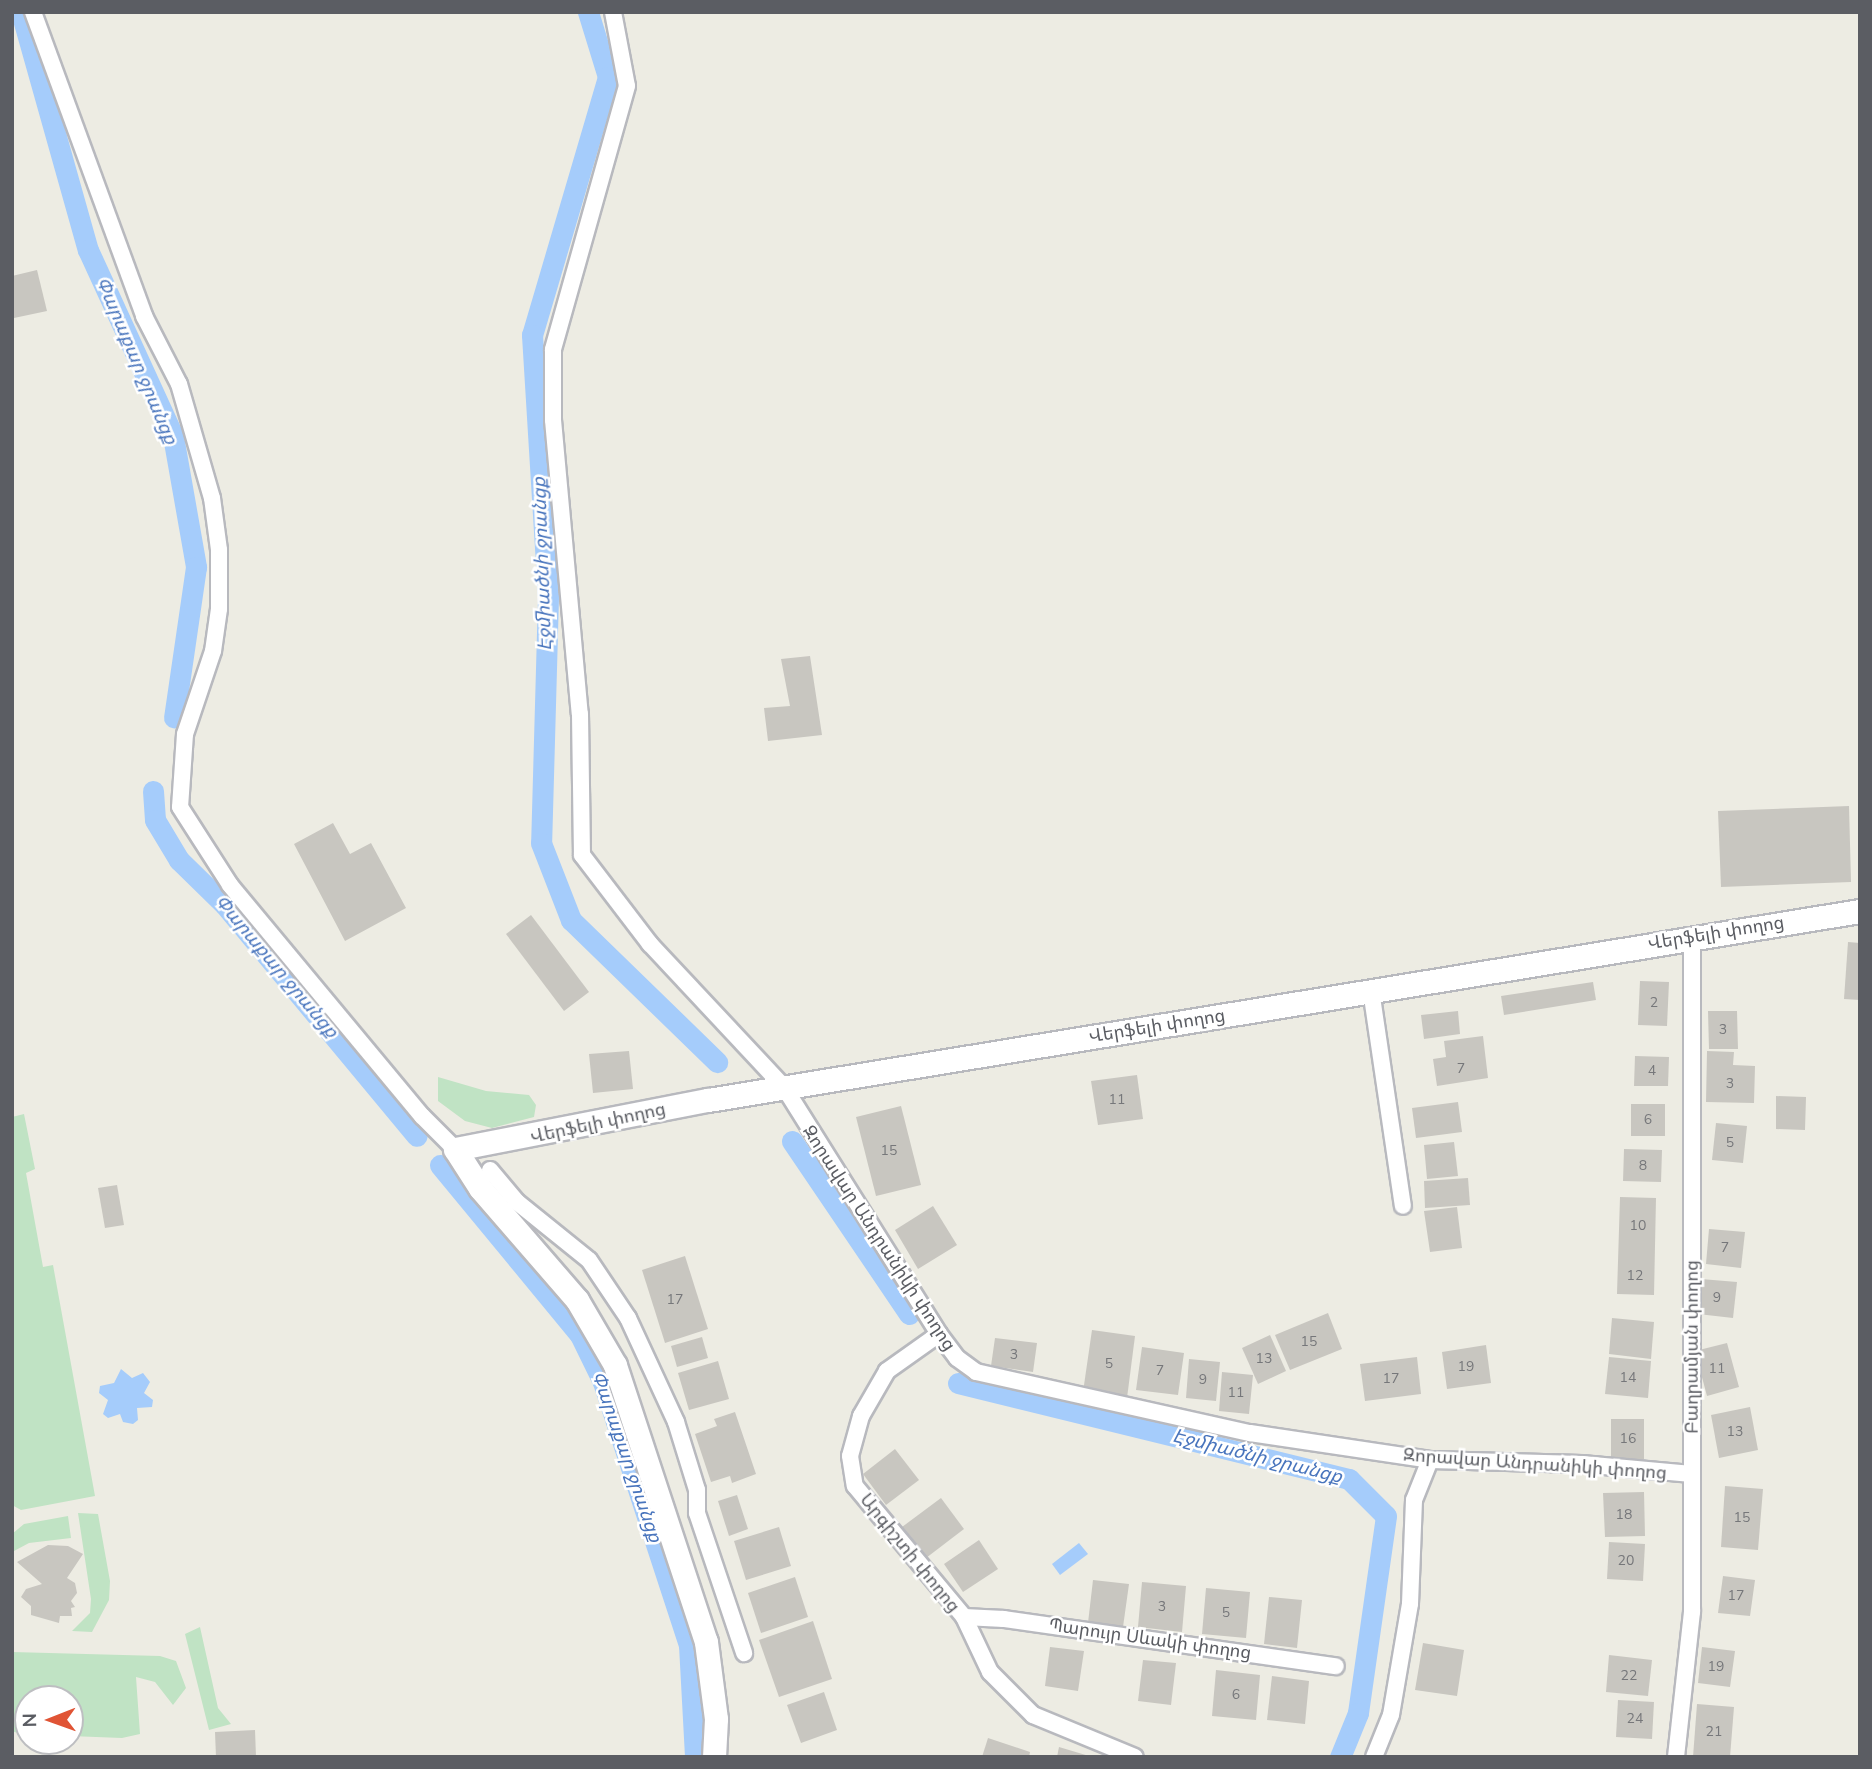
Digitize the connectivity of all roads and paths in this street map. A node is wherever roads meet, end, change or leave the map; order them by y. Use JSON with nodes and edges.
{"nodes":[{"id":1,"x":33,"y":12,"type":"edge"},
{"id":2,"x":613,"y":12,"type":"edge"},
{"id":3,"x":1860,"y":911,"type":"edge"},
{"id":4,"x":1692,"y":937,"type":"junction"},
{"id":5,"x":1371,"y":990,"type":"junction"},
{"id":6,"x":784,"y":1087,"type":"junction"},
{"id":7,"x":500,"y":1144,"type":"junction"},
{"id":8,"x":455,"y":1149,"type":"junction"},
{"id":9,"x":490,"y":1170,"type":"junction"},
{"id":10,"x":489,"y":1198,"type":"junction"},
{"id":11,"x":1404,"y":1206,"type":"dead end"},
{"id":12,"x":939,"y":1334,"type":"junction"},
{"id":13,"x":1430,"y":1460,"type":"junction"},
{"id":14,"x":1692,"y":1474,"type":"junction"},
{"id":15,"x":964,"y":1617,"type":"junction"},
{"id":16,"x":744,"y":1653,"type":"dead end"},
{"id":17,"x":1336,"y":1666,"type":"dead end"},
{"id":18,"x":714,"y":1757,"type":"edge"},
{"id":19,"x":1135,"y":1757,"type":"edge"},
{"id":20,"x":1374,"y":1757,"type":"edge"},
{"id":21,"x":1676,"y":1757,"type":"edge"}],
"edges":[{"from":1,"to":8,"type":"street"},
{"from":2,"to":6,"type":"street","name":"Զորավար Անդրանիկի փողոց"},
{"from":3,"to":4,"type":"street","name":"Վերֆելի փողոց"},
{"from":4,"to":5,"type":"street","name":"Վերֆելի փողոց"},
{"from":4,"to":14,"type":"street","name":"Բաղրամյան փողոց"},
{"from":5,"to":6,"type":"street","name":"Վերֆելի փողոց"},
{"from":5,"to":11,"type":"street"},
{"from":6,"to":7,"type":"street","name":"Վերֆելի փողոց"},
{"from":6,"to":12,"type":"street","name":"Զորավար Անդրանիկի փողոց"},
{"from":7,"to":8,"type":"street","name":"Վերֆելի փողոց"},
{"from":7,"to":9,"type":"street"},
{"from":8,"to":10,"type":"street"},
{"from":9,"to":10,"type":"street"},
{"from":9,"to":16,"type":"street"},
{"from":10,"to":18,"type":"street"},
{"from":12,"to":13,"type":"street","name":"Զորավար Անդրանիկի փողոց"},
{"from":12,"to":15,"type":"street","name":"Արգիշտի փողոց"},
{"from":13,"to":14,"type":"street","name":"Զորավար Անդրանիկի փողոց"},
{"from":13,"to":20,"type":"street"},
{"from":14,"to":21,"type":"street","name":"Բաղրամյան փողոց"},
{"from":15,"to":17,"type":"street","name":"Պարույր Սևակի փողոց"},
{"from":15,"to":19,"type":"street","name":"Արգիշտի փողոց"}]}
